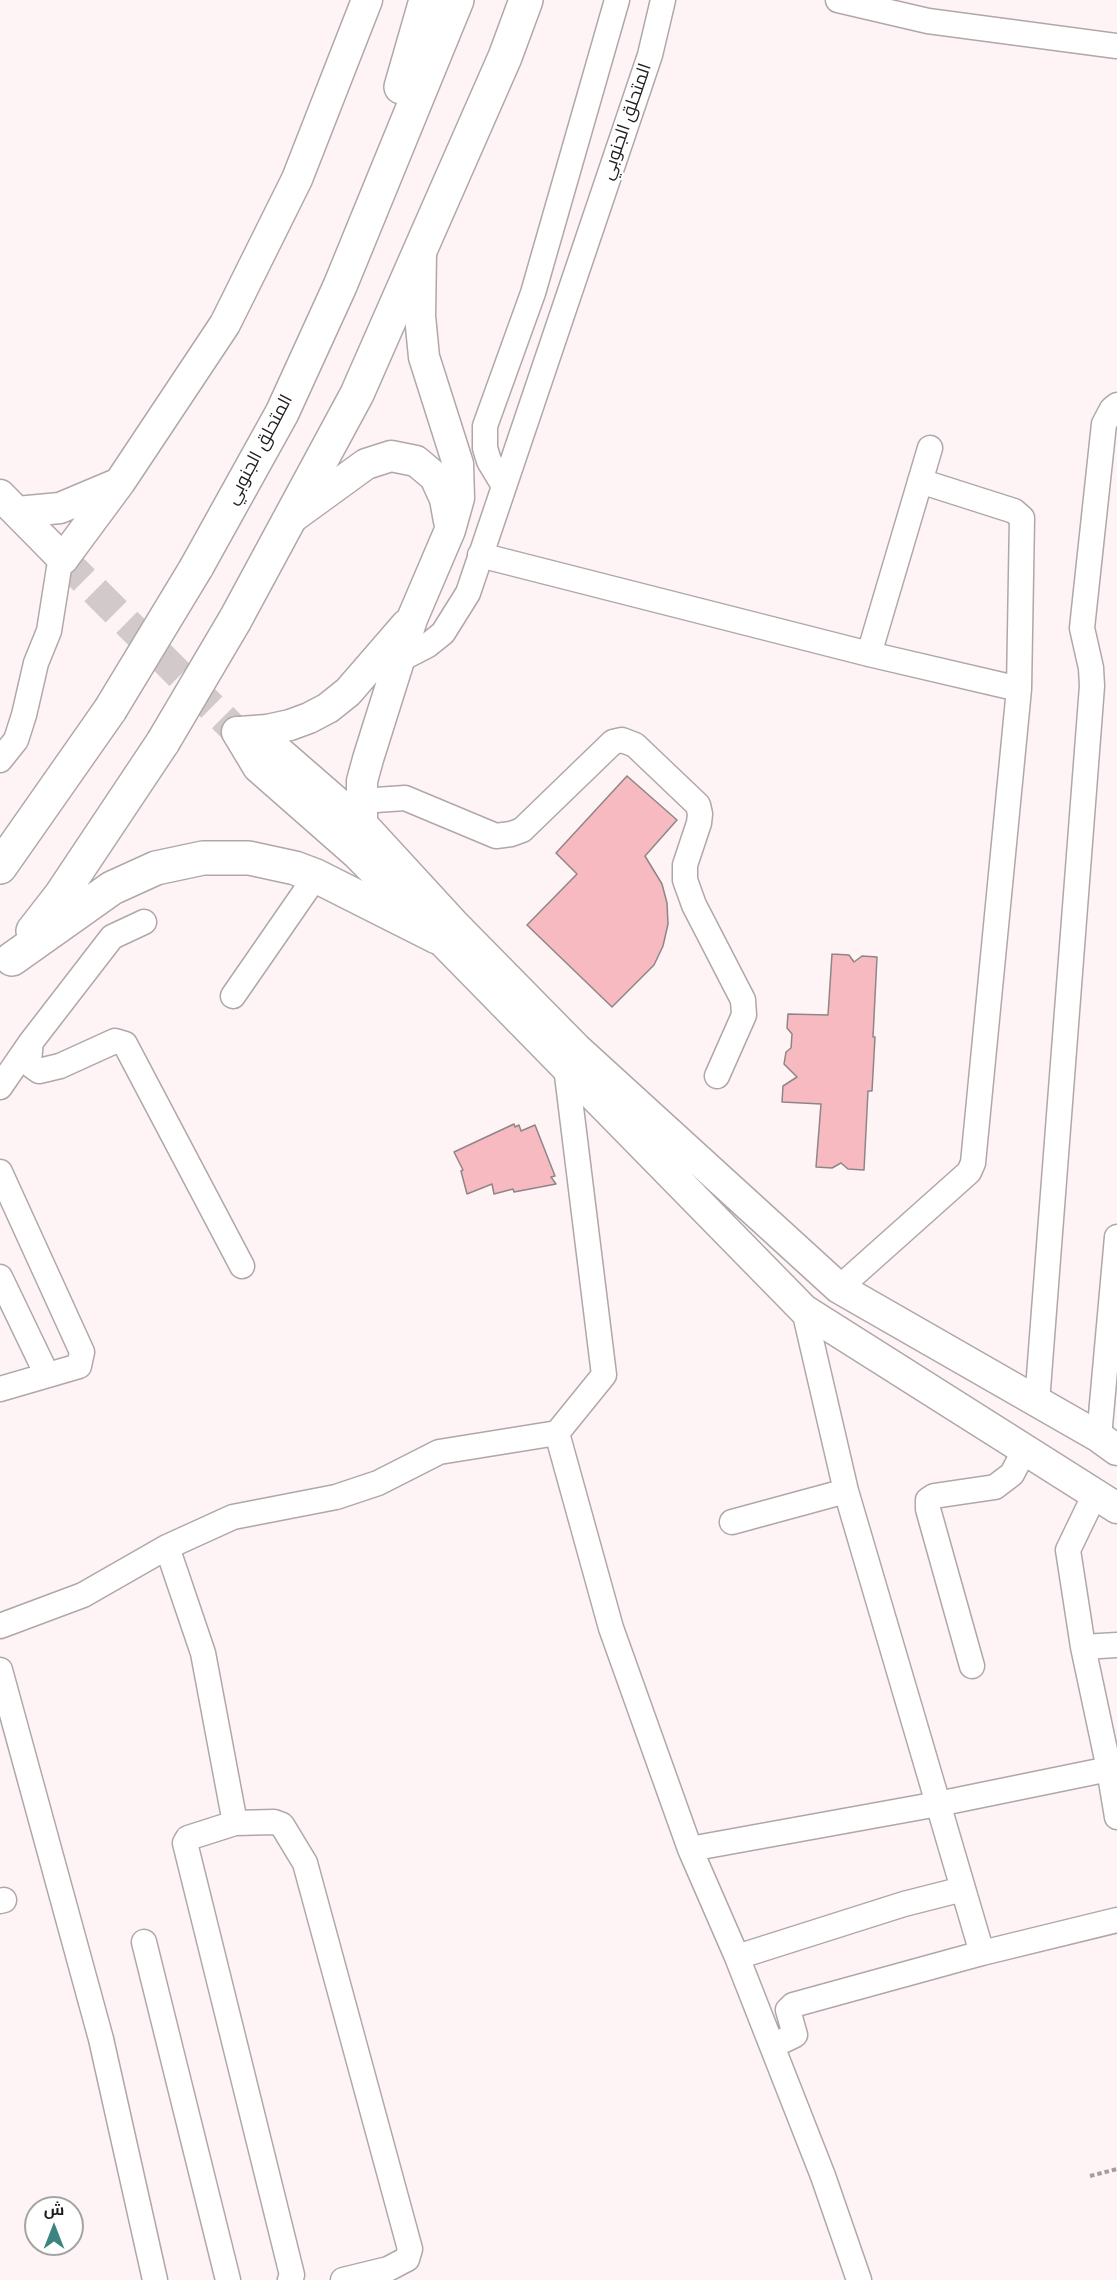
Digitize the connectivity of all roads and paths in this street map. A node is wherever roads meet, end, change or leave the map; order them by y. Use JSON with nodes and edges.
{"nodes":[{"id":1,"x":367,"y":0,"type":"edge"},
{"id":2,"x":426,"y":0,"type":"edge"},
{"id":3,"x":457,"y":0,"type":"edge"},
{"id":4,"x":526,"y":0,"type":"edge"},
{"id":5,"x":534,"y":0,"type":"edge"},
{"id":6,"x":617,"y":0,"type":"edge"},
{"id":7,"x":663,"y":0,"type":"edge"},
{"id":8,"x":838,"y":0,"type":"edge"},
{"id":9,"x":1117,"y":46,"type":"edge"},
{"id":10,"x":505,"y":57,"type":"junction"},
{"id":11,"x":421,"y":248,"type":"junction"},
{"id":12,"x":340,"y":286,"type":"junction"},
{"id":13,"x":1117,"y":405,"type":"edge"},
{"id":14,"x":930,"y":448,"type":"dead end"},
{"id":15,"x":920,"y":481,"type":"junction"},
{"id":16,"x":120,"y":482,"type":"junction"},
{"id":17,"x":504,"y":486,"type":"junction"},
{"id":18,"x":9,"y":504,"type":"edge"},
{"id":19,"x":289,"y":520,"type":"junction"},
{"id":20,"x":450,"y":530,"type":"junction"},
{"id":21,"x":480,"y":555,"type":"junction"},
{"id":22,"x":63,"y":559,"type":"junction"},
{"id":23,"x":412,"y":619,"type":"junction"},
{"id":24,"x":869,"y":654,"type":"junction"},
{"id":25,"x":400,"y":659,"type":"junction"},
{"id":26,"x":1019,"y":689,"type":"junction"},
{"id":27,"x":237,"y":732,"type":"junction"},
{"id":28,"x":0,"y":760,"type":"edge"},
{"id":29,"x":361,"y":812,"type":"junction"},
{"id":30,"x":0,"y":867,"type":"edge"},
{"id":31,"x":316,"y":876,"type":"junction"},
{"id":32,"x":144,"y":922,"type":"dead end"},
{"id":33,"x":437,"y":937,"type":"junction"},
{"id":34,"x":6,"y":966,"type":"edge"},
{"id":35,"x":233,"y":996,"type":"dead end"},
{"id":36,"x":31,"y":1042,"type":"junction"},
{"id":37,"x":566,"y":1067,"type":"junction"},
{"id":38,"x":717,"y":1076,"type":"dead end"},
{"id":39,"x":0,"y":1087,"type":"edge"},
{"id":40,"x":0,"y":1172,"type":"edge"},
{"id":41,"x":1117,"y":1237,"type":"edge"},
{"id":42,"x":242,"y":1266,"type":"dead end"},
{"id":43,"x":0,"y":1277,"type":"edge"},
{"id":44,"x":839,"y":1288,"type":"junction"},
{"id":45,"x":804,"y":1310,"type":"junction"},
{"id":46,"x":902,"y":1325,"type":"junction"},
{"id":47,"x":876,"y":1355,"type":"junction"},
{"id":48,"x":47,"y":1375,"type":"junction"},
{"id":49,"x":0,"y":1389,"type":"edge"},
{"id":50,"x":1037,"y":1402,"type":"junction"},
{"id":51,"x":557,"y":1433,"type":"junction"},
{"id":52,"x":1108,"y":1444,"type":"edge"},
{"id":53,"x":1024,"y":1451,"type":"junction"},
{"id":54,"x":846,"y":1491,"type":"junction"},
{"id":55,"x":1106,"y":1501,"type":"edge"},
{"id":56,"x":732,"y":1522,"type":"dead end"},
{"id":57,"x":167,"y":1547,"type":"junction"},
{"id":58,"x":0,"y":1626,"type":"edge"},
{"id":59,"x":1117,"y":1645,"type":"edge"},
{"id":60,"x":1083,"y":1647,"type":"junction"},
{"id":61,"x":972,"y":1666,"type":"dead end"},
{"id":62,"x":0,"y":1670,"type":"edge"},
{"id":63,"x":1109,"y":1769,"type":"junction"},
{"id":64,"x":938,"y":1804,"type":"junction"},
{"id":65,"x":1117,"y":1817,"type":"edge"},
{"id":66,"x":236,"y":1823,"type":"junction"},
{"id":67,"x":690,"y":1849,"type":"junction"},
{"id":68,"x":963,"y":1889,"type":"junction"},
{"id":69,"x":1117,"y":1920,"type":"edge"},
{"id":70,"x":144,"y":1942,"type":"dead end"},
{"id":71,"x":982,"y":1953,"type":"junction"},
{"id":72,"x":737,"y":1957,"type":"junction"},
{"id":73,"x":772,"y":2046,"type":"junction"},
{"id":74,"x":1117,"y":2169,"type":"edge"},
{"id":75,"x":1090,"y":2176,"type":"dead end"},
{"id":76,"x":155,"y":2280,"type":"edge"},
{"id":77,"x":228,"y":2280,"type":"edge"},
{"id":78,"x":290,"y":2280,"type":"edge"},
{"id":79,"x":343,"y":2280,"type":"edge"},
{"id":80,"x":859,"y":2280,"type":"edge"}],
"edges":[{"from":1,"to":16,"type":"main road"},
{"from":2,"to":12,"type":"highway"},
{"from":3,"to":12,"type":"highway","name":"المتحلق الجنوبي"},
{"from":4,"to":10,"type":"highway"},
{"from":5,"to":10,"type":"highway"},
{"from":6,"to":17,"type":"street"},
{"from":7,"to":17,"type":"street","name":"المتحلق الجنوبي"},
{"from":8,"to":9,"type":"street"},
{"from":10,"to":11,"type":"highway"},
{"from":11,"to":19,"type":"highway"},
{"from":11,"to":20,"type":"main road"},
{"from":12,"to":30,"type":"highway","name":"المتحلق الجنوبي","bridge":true},
{"from":13,"to":50,"type":"street"},
{"from":14,"to":15,"type":"street"},
{"from":15,"to":24,"type":"street"},
{"from":15,"to":26,"type":"street"},
{"from":16,"to":18,"type":"main road"},
{"from":16,"to":22,"type":"main road"},
{"from":17,"to":21,"type":"street","name":"المتحلق الجنوبي"},
{"from":18,"to":22,"type":"main road"},
{"from":19,"to":20,"type":"main road"},
{"from":19,"to":34,"type":"highway","bridge":true},
{"from":20,"to":23,"type":"main road"},
{"from":21,"to":24,"type":"street"},
{"from":21,"to":25,"type":"street","name":"المتحلق الجنوبي"},
{"from":22,"to":28,"type":"street"},
{"from":23,"to":25,"type":"main road"},
{"from":23,"to":27,"type":"main road"},
{"from":24,"to":26,"type":"street"},
{"from":25,"to":29,"type":"main road"},
{"from":26,"to":44,"type":"street"},
{"from":27,"to":29,"type":"main road"},
{"from":27,"to":33,"type":"main road"},
{"from":29,"to":38,"type":"street"},
{"from":29,"to":44,"type":"main road"},
{"from":31,"to":33,"type":"highway"},
{"from":31,"to":34,"type":"highway"},
{"from":31,"to":35,"type":"street"},
{"from":32,"to":36,"type":"street"},
{"from":33,"to":37,"type":"main road"},
{"from":36,"to":39,"type":"street"},
{"from":36,"to":42,"type":"street"},
{"from":37,"to":45,"type":"main road"},
{"from":37,"to":51,"type":"street"},
{"from":40,"to":48,"type":"street"},
{"from":41,"to":52,"type":"street"},
{"from":43,"to":48,"type":"street"},
{"from":44,"to":46,"type":"main road"},
{"from":45,"to":47,"type":"main road"},
{"from":45,"to":54,"type":"street"},
{"from":46,"to":47,"type":"main road"},
{"from":46,"to":50,"type":"main road"},
{"from":47,"to":53,"type":"main road"},
{"from":48,"to":49,"type":"street"},
{"from":50,"to":52,"type":"main road"},
{"from":51,"to":57,"type":"street"},
{"from":51,"to":67,"type":"street"},
{"from":53,"to":55,"type":"main road"},
{"from":53,"to":61,"type":"street"},
{"from":54,"to":56,"type":"street"},
{"from":54,"to":64,"type":"street"},
{"from":55,"to":60,"type":"street"},
{"from":57,"to":58,"type":"street"},
{"from":57,"to":66,"type":"street"},
{"from":59,"to":60,"type":"street"},
{"from":60,"to":63,"type":"street"},
{"from":62,"to":76,"type":"street"},
{"from":63,"to":64,"type":"street"},
{"from":63,"to":65,"type":"street"},
{"from":64,"to":67,"type":"street"},
{"from":64,"to":68,"type":"street"},
{"from":66,"to":78,"type":"street"},
{"from":66,"to":79,"type":"street"},
{"from":67,"to":72,"type":"street"},
{"from":68,"to":71,"type":"street"},
{"from":68,"to":72,"type":"street"},
{"from":69,"to":71,"type":"street"},
{"from":70,"to":77,"type":"street"},
{"from":71,"to":73,"type":"street"},
{"from":72,"to":73,"type":"street"},
{"from":73,"to":80,"type":"street"},
{"from":74,"to":75,"type":"path"}]}
